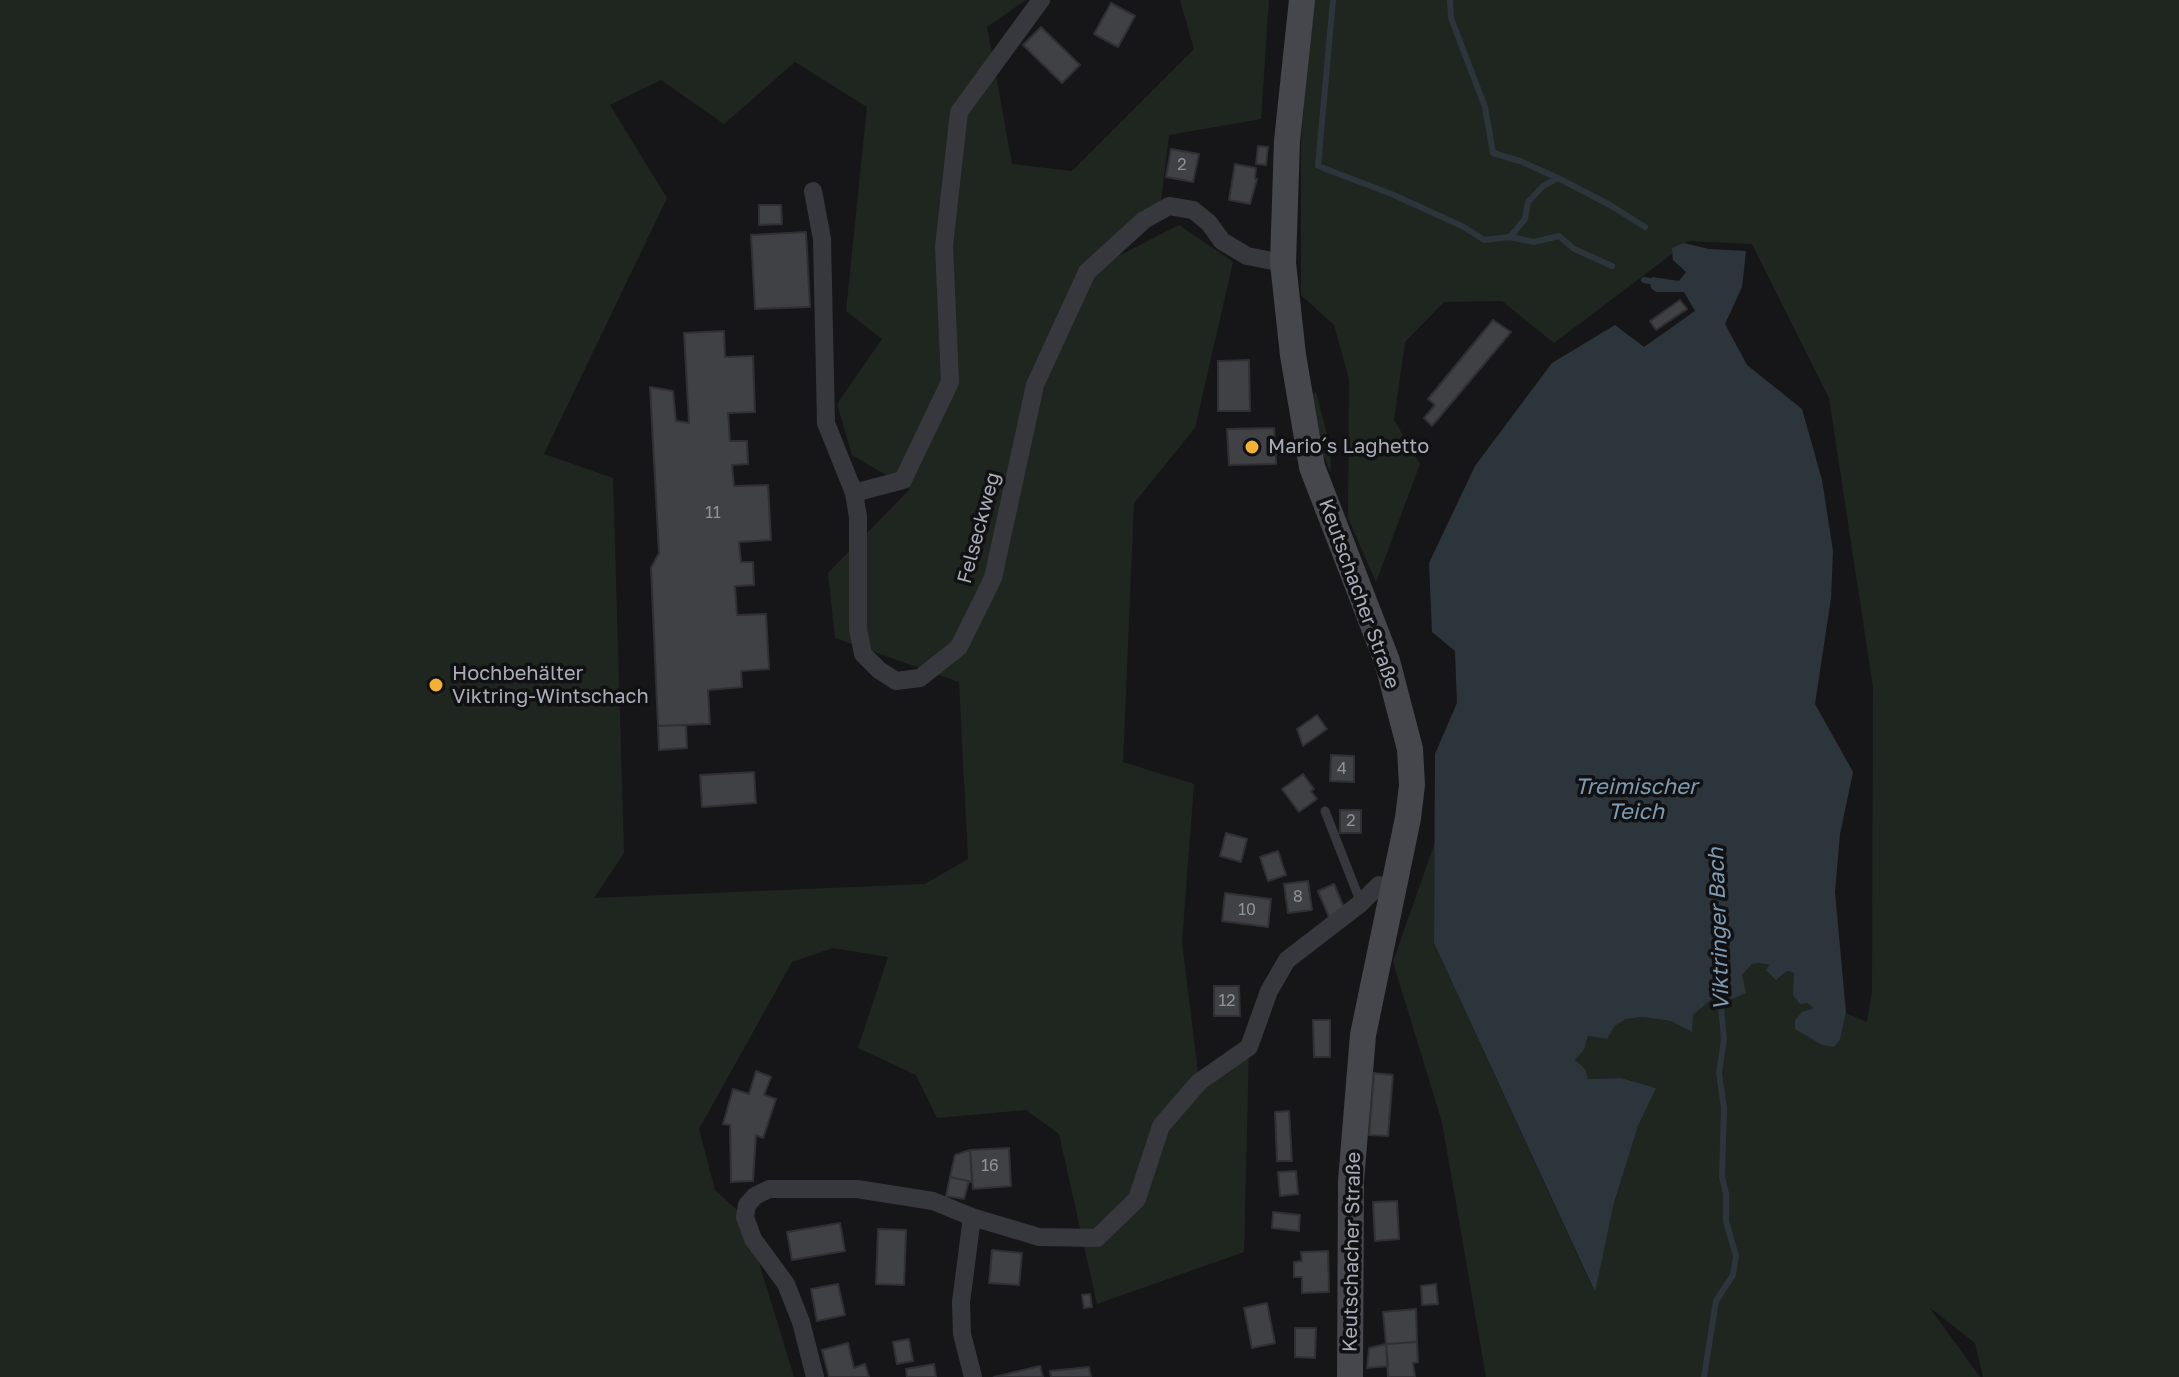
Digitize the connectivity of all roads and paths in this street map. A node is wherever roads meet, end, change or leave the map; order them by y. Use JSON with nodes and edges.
{"nodes":[{"id":1,"x":1041,"y":0,"type":"edge"},
{"id":2,"x":1302,"y":0,"type":"edge"},
{"id":3,"x":813,"y":191,"type":"dead end"},
{"id":4,"x":1283,"y":263,"type":"junction"},
{"id":5,"x":854,"y":493,"type":"junction"},
{"id":6,"x":1325,"y":811,"type":"dead end"},
{"id":7,"x":1391,"y":890,"type":"junction"},
{"id":8,"x":1361,"y":903,"type":"junction"},
{"id":9,"x":972,"y":1217,"type":"junction"},
{"id":10,"x":815,"y":1377,"type":"edge"},
{"id":11,"x":973,"y":1377,"type":"edge"},
{"id":12,"x":1350,"y":1377,"type":"edge"}],
"edges":[{"from":1,"to":5,"type":"street"},
{"from":2,"to":4,"type":"main road","name":"Keutschacher Straße"},
{"from":3,"to":5,"type":"street","name":"Felseckweg"},
{"from":4,"to":5,"type":"street","name":"Felseckweg"},
{"from":4,"to":7,"type":"main road","name":"Keutschacher Straße"},
{"from":6,"to":8,"type":"lane"},
{"from":7,"to":8,"type":"street"},
{"from":7,"to":12,"type":"main road","name":"Keutschacher Straße"},
{"from":8,"to":9,"type":"street"},
{"from":9,"to":10,"type":"street"},
{"from":9,"to":11,"type":"street"}]}
